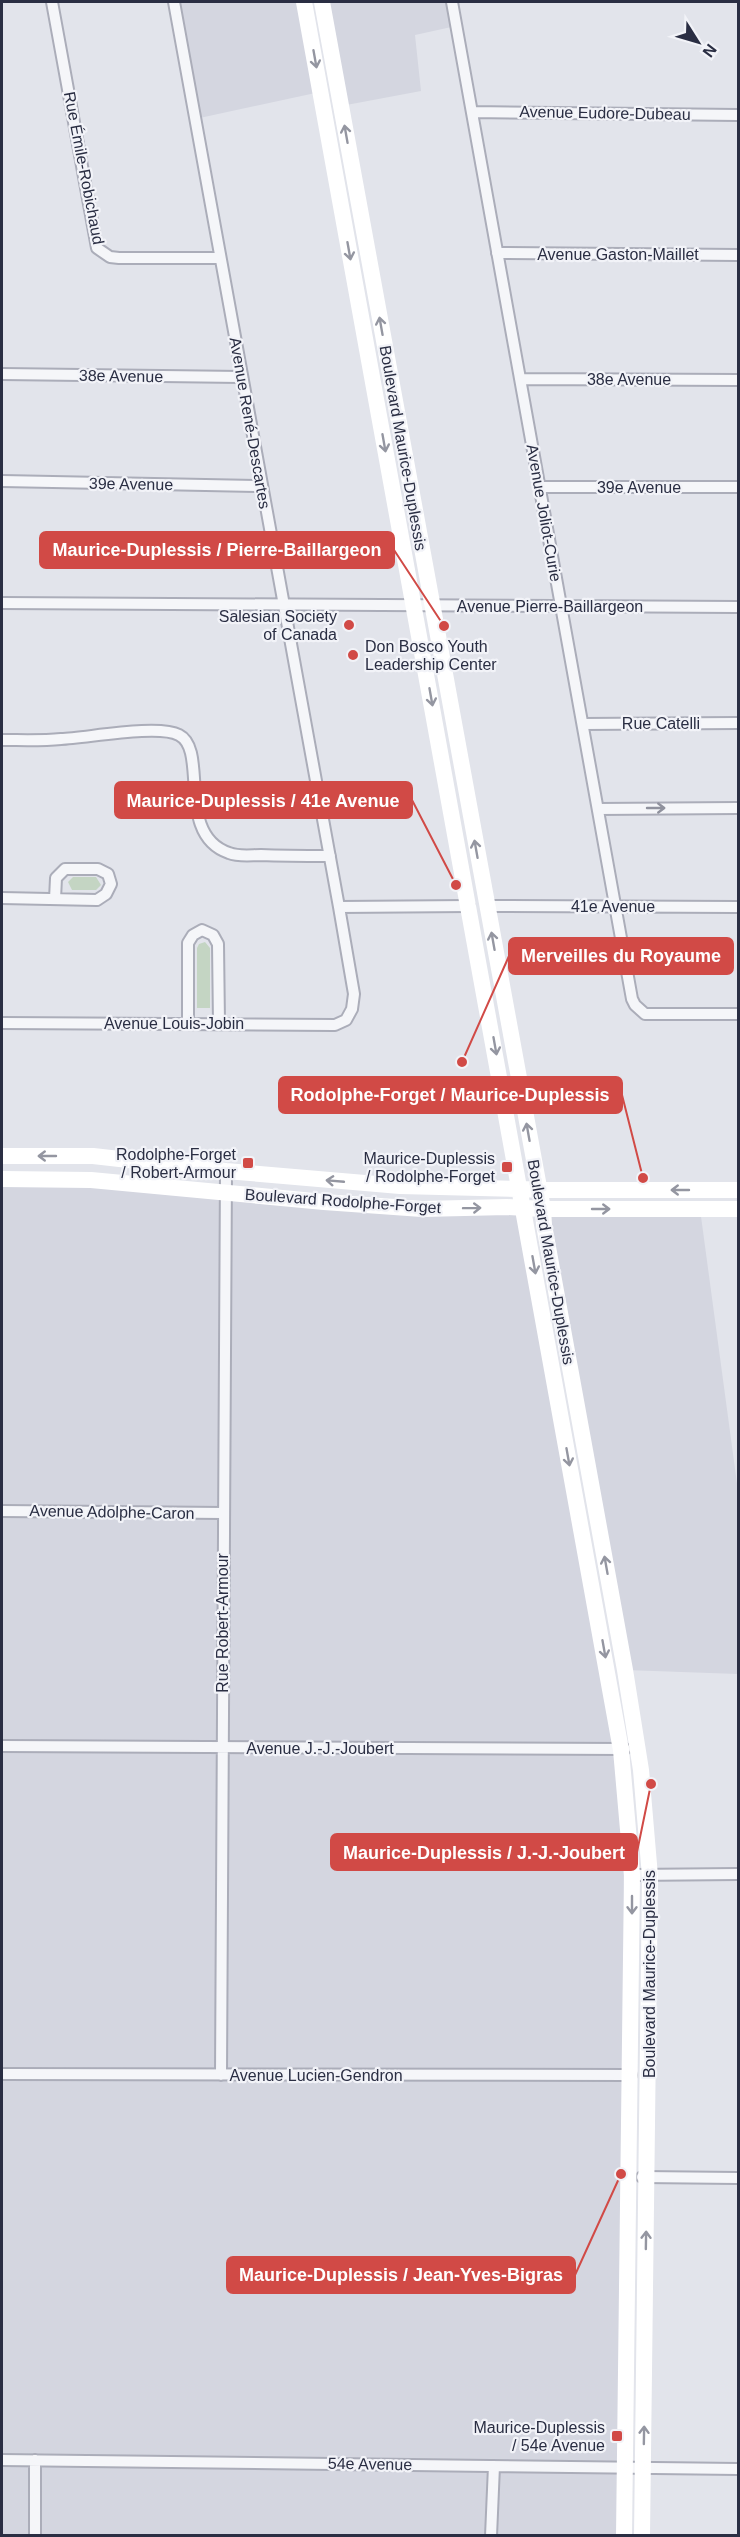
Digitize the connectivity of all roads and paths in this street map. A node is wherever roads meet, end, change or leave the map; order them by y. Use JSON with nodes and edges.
{"nodes":[{"id":1,"x":52,"y":2,"type":"edge"},
{"id":2,"x":174,"y":2,"type":"edge"},
{"id":3,"x":304,"y":2,"type":"edge"},
{"id":4,"x":322,"y":2,"type":"edge"},
{"id":5,"x":452,"y":2,"type":"edge"},
{"id":6,"x":472,"y":112,"type":"junction"},
{"id":7,"x":738,"y":115,"type":"edge"},
{"id":8,"x":497,"y":253,"type":"junction"},
{"id":9,"x":738,"y":255,"type":"edge"},
{"id":10,"x":220,"y":258,"type":"junction"},
{"id":11,"x":2,"y":374,"type":"edge"},
{"id":12,"x":242,"y":377,"type":"junction"},
{"id":13,"x":520,"y":379,"type":"junction"},
{"id":14,"x":738,"y":380,"type":"edge"},
{"id":15,"x":2,"y":481,"type":"edge"},
{"id":16,"x":261,"y":486,"type":"junction"},
{"id":17,"x":540,"y":487,"type":"junction"},
{"id":18,"x":738,"y":487,"type":"edge"},
{"id":19,"x":2,"y":603,"type":"edge"},
{"id":20,"x":283,"y":604,"type":"junction"},
{"id":21,"x":414,"y":606,"type":"junction"},
{"id":22,"x":432,"y":606,"type":"junction"},
{"id":23,"x":561,"y":606,"type":"junction"},
{"id":24,"x":738,"y":607,"type":"edge"},
{"id":25,"x":738,"y":723,"type":"edge"},
{"id":26,"x":583,"y":724,"type":"junction"},
{"id":27,"x":2,"y":740,"type":"edge"},
{"id":28,"x":738,"y":808,"type":"edge"},
{"id":29,"x":598,"y":809,"type":"junction"},
{"id":30,"x":330,"y":856,"type":"junction"},
{"id":31,"x":2,"y":898,"type":"edge"},
{"id":32,"x":55,"y":899,"type":"junction"},
{"id":33,"x":469,"y":906,"type":"junction"},
{"id":34,"x":487,"y":906,"type":"junction"},
{"id":35,"x":615,"y":906,"type":"junction"},
{"id":36,"x":339,"y":907,"type":"junction"},
{"id":37,"x":738,"y":907,"type":"edge"},
{"id":38,"x":738,"y":1014,"type":"edge"},
{"id":39,"x":346,"y":1020,"type":"joint"},
{"id":40,"x":2,"y":1023,"type":"edge"},
{"id":41,"x":188,"y":1023,"type":"junction"},
{"id":42,"x":219,"y":1023,"type":"junction"},
{"id":43,"x":2,"y":1156,"type":"edge"},
{"id":44,"x":93,"y":1156,"type":"junction"},
{"id":45,"x":226,"y":1172,"type":"junction"},
{"id":46,"x":3,"y":1179,"type":"edge"},
{"id":47,"x":91,"y":1180,"type":"junction"},
{"id":48,"x":519,"y":1188,"type":"junction"},
{"id":49,"x":538,"y":1190,"type":"junction"},
{"id":50,"x":738,"y":1190,"type":"edge"},
{"id":51,"x":225,"y":1193,"type":"junction"},
{"id":52,"x":523,"y":1208,"type":"junction"},
{"id":53,"x":543,"y":1209,"type":"junction"},
{"id":54,"x":738,"y":1209,"type":"edge"},
{"id":55,"x":2,"y":1511,"type":"edge"},
{"id":56,"x":223,"y":1513,"type":"junction"},
{"id":57,"x":2,"y":1746,"type":"edge"},
{"id":58,"x":222,"y":1748,"type":"junction"},
{"id":59,"x":638,"y":1749,"type":"junction"},
{"id":60,"x":621,"y":1750,"type":"junction"},
{"id":61,"x":738,"y":1874,"type":"edge"},
{"id":62,"x":632,"y":1875,"type":"junction"},
{"id":63,"x":650,"y":1876,"type":"junction"},
{"id":64,"x":2,"y":2074,"type":"edge"},
{"id":65,"x":220,"y":2075,"type":"junction"},
{"id":66,"x":631,"y":2075,"type":"junction"},
{"id":67,"x":630,"y":2177,"type":"junction"},
{"id":68,"x":647,"y":2177,"type":"junction"},
{"id":69,"x":738,"y":2178,"type":"edge"},
{"id":70,"x":2,"y":2460,"type":"edge"},
{"id":71,"x":36,"y":2460,"type":"junction"},
{"id":72,"x":494,"y":2466,"type":"junction"},
{"id":73,"x":626,"y":2468,"type":"junction"},
{"id":74,"x":643,"y":2468,"type":"junction"},
{"id":75,"x":738,"y":2469,"type":"edge"},
{"id":76,"x":35,"y":2535,"type":"edge"},
{"id":77,"x":491,"y":2535,"type":"edge"},
{"id":78,"x":624,"y":2535,"type":"edge"},
{"id":79,"x":642,"y":2535,"type":"edge"}],
"edges":[{"from":1,"to":10,"type":"street","name":"Rue Émile-Robichaud"},
{"from":2,"to":10,"type":"street","name":"Avenue René-Descartes"},
{"from":3,"to":21,"type":"street","name":"Boulevard Maurice-Duplessis","one_way":true},
{"from":22,"to":4,"type":"street","name":"Boulevard Maurice-Duplessis","one_way":true},
{"from":5,"to":6,"type":"street","name":"Avenue Joliot-Curie"},
{"from":6,"to":7,"type":"street","name":"Avenue Eudore-Dubeau"},
{"from":6,"to":8,"type":"street","name":"Avenue Joliot-Curie"},
{"from":8,"to":9,"type":"street","name":"Avenue Gaston-Maillet"},
{"from":8,"to":13,"type":"street","name":"Avenue Joliot-Curie"},
{"from":10,"to":12,"type":"street","name":"Avenue René-Descartes"},
{"from":11,"to":12,"type":"street","name":"38e Avenue"},
{"from":12,"to":16,"type":"street","name":"Avenue René-Descartes"},
{"from":13,"to":14,"type":"street","name":"38e Avenue"},
{"from":13,"to":17,"type":"street","name":"Avenue Joliot-Curie"},
{"from":15,"to":16,"type":"street","name":"39e Avenue"},
{"from":16,"to":20,"type":"street","name":"Avenue René-Descartes"},
{"from":17,"to":18,"type":"street","name":"39e Avenue"},
{"from":17,"to":23,"type":"street","name":"Avenue Joliot-Curie"},
{"from":19,"to":20,"type":"street","name":"Avenue Pierre-Baillargeon"},
{"from":20,"to":21,"type":"street","name":"Avenue Pierre-Baillargeon"},
{"from":20,"to":30,"type":"street","name":"Avenue René-Descartes"},
{"from":21,"to":22,"type":"street","name":"Avenue Pierre-Baillargeon"},
{"from":21,"to":33,"type":"street","name":"Boulevard Maurice-Duplessis","one_way":true},
{"from":22,"to":23,"type":"street","name":"Avenue Pierre-Baillargeon"},
{"from":34,"to":22,"type":"street","name":"Boulevard Maurice-Duplessis","one_way":true},
{"from":23,"to":24,"type":"street","name":"Avenue Pierre-Baillargeon"},
{"from":23,"to":26,"type":"street","name":"Avenue Joliot-Curie"},
{"from":25,"to":26,"type":"street","name":"Rue Catelli"},
{"from":26,"to":29,"type":"street","name":"Avenue Joliot-Curie"},
{"from":27,"to":30,"type":"street"},
{"from":29,"to":28,"type":"street","one_way":true},
{"from":29,"to":35,"type":"street","name":"Avenue Joliot-Curie"},
{"from":30,"to":36,"type":"street","name":"Avenue René-Descartes"},
{"from":31,"to":32,"type":"street"},
{"from":32,"to":32,"type":"street"},
{"from":33,"to":36,"type":"street"},
{"from":33,"to":48,"type":"street","name":"Boulevard Maurice-Duplessis","one_way":true},
{"from":34,"to":35,"type":"street","name":"41e Avenue"},
{"from":49,"to":34,"type":"street","name":"Boulevard Maurice-Duplessis","one_way":true},
{"from":35,"to":37,"type":"street","name":"41e Avenue"},
{"from":35,"to":38,"type":"street","name":"Avenue Joliot-Curie"},
{"from":36,"to":39,"type":"street","name":"Avenue René-Descartes"},
{"from":39,"to":42,"type":"street","name":"Avenue Louis-Jobin"},
{"from":40,"to":41,"type":"street","name":"Avenue Louis-Jobin"},
{"from":41,"to":42,"type":"street","name":"Avenue Louis-Jobin"},
{"from":41,"to":42,"type":"street"},
{"from":44,"to":43,"type":"street","name":"Boulevard Rodolphe-Forget","one_way":true},
{"from":44,"to":45,"type":"street","name":"Boulevard Rodolphe-Forget"},
{"from":44,"to":47,"type":"street"},
{"from":48,"to":45,"type":"street","name":"Boulevard Rodolphe-Forget","one_way":true},
{"from":45,"to":51,"type":"street","name":"Rue Robert-Armour"},
{"from":46,"to":47,"type":"street","name":"Boulevard Rodolphe-Forget"},
{"from":47,"to":51,"type":"street","name":"Boulevard Rodolphe-Forget"},
{"from":48,"to":49,"type":"street","name":"Boulevard Rodolphe-Forget"},
{"from":48,"to":52,"type":"street","name":"Boulevard Maurice-Duplessis"},
{"from":50,"to":49,"type":"street","name":"Boulevard Rodolphe-Forget","one_way":true},
{"from":49,"to":53,"type":"street","name":"Boulevard Maurice-Duplessis"},
{"from":51,"to":52,"type":"street","name":"Boulevard Rodolphe-Forget","one_way":true},
{"from":51,"to":56,"type":"street","name":"Rue Robert-Armour"},
{"from":52,"to":53,"type":"street","name":"Boulevard Rodolphe-Forget"},
{"from":52,"to":60,"type":"street","name":"Boulevard Maurice-Duplessis","one_way":true},
{"from":53,"to":54,"type":"street","name":"Boulevard Rodolphe-Forget","one_way":true},
{"from":59,"to":53,"type":"street","name":"Boulevard Maurice-Duplessis","one_way":true},
{"from":55,"to":56,"type":"street","name":"Avenue Adolphe-Caron"},
{"from":56,"to":58,"type":"street","name":"Rue Robert-Armour"},
{"from":57,"to":58,"type":"street","name":"Avenue J.-J.-Joubert"},
{"from":58,"to":60,"type":"street","name":"Avenue J.-J.-Joubert"},
{"from":58,"to":65,"type":"street","name":"Rue Robert-Armour"},
{"from":59,"to":60,"type":"street","name":"Avenue J.-J.-Joubert"},
{"from":59,"to":63,"type":"street","name":"Boulevard Maurice-Duplessis"},
{"from":60,"to":62,"type":"street","name":"Boulevard Maurice-Duplessis"},
{"from":61,"to":63,"type":"street"},
{"from":62,"to":63,"type":"street"},
{"from":62,"to":66,"type":"street","name":"Boulevard Maurice-Duplessis","one_way":true},
{"from":63,"to":68,"type":"street","name":"Boulevard Maurice-Duplessis"},
{"from":64,"to":65,"type":"street","name":"Avenue Lucien-Gendron"},
{"from":65,"to":66,"type":"street","name":"Avenue Lucien-Gendron"},
{"from":66,"to":67,"type":"street","name":"Boulevard Maurice-Duplessis"},
{"from":67,"to":68,"type":"street"},
{"from":67,"to":73,"type":"street","name":"Boulevard Maurice-Duplessis"},
{"from":68,"to":69,"type":"street"},
{"from":74,"to":68,"type":"street","name":"Boulevard Maurice-Duplessis","one_way":true},
{"from":70,"to":71,"type":"street","name":"54e Avenue"},
{"from":71,"to":72,"type":"street","name":"54e Avenue"},
{"from":71,"to":76,"type":"street"},
{"from":72,"to":73,"type":"street","name":"54e Avenue"},
{"from":72,"to":77,"type":"street"},
{"from":73,"to":74,"type":"street","name":"54e Avenue"},
{"from":73,"to":78,"type":"street","name":"Boulevard Maurice-Duplessis"},
{"from":74,"to":75,"type":"street","name":"54e Avenue"},
{"from":74,"to":79,"type":"street","name":"Boulevard Maurice-Duplessis"}]}
